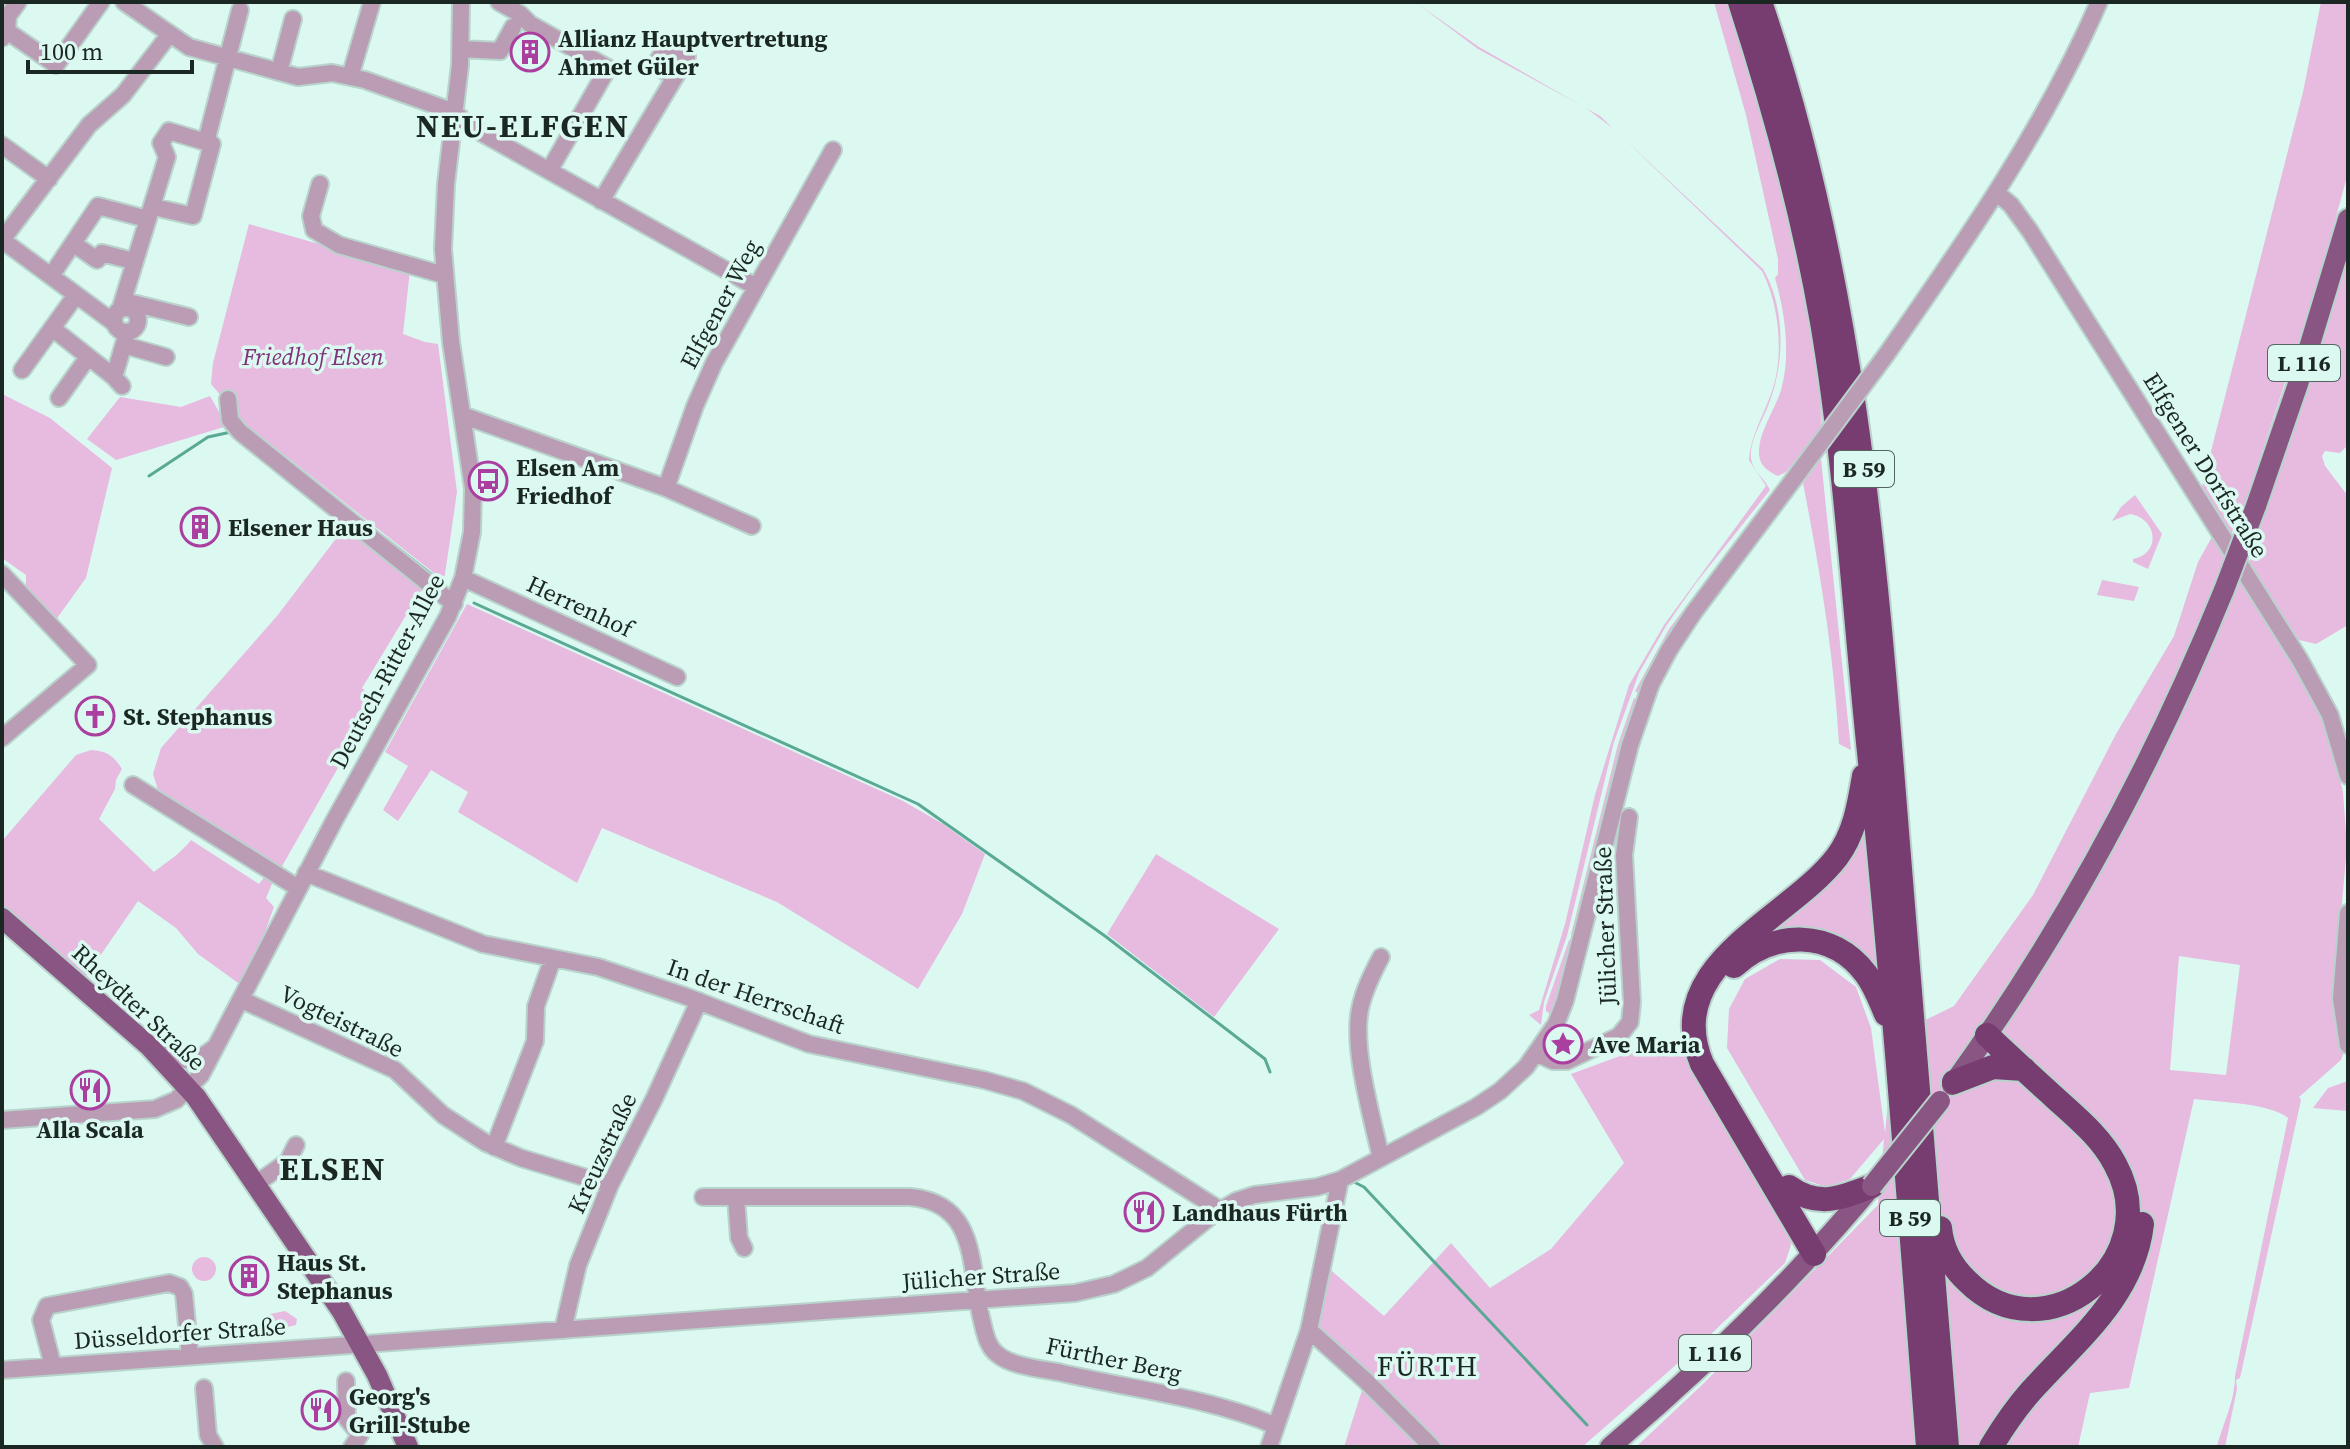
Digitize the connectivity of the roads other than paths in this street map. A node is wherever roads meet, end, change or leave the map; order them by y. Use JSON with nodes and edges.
{"nodes":[{"id":1,"x":18,"y":2,"type":"edge"},
{"id":2,"x":101,"y":2,"type":"edge"},
{"id":3,"x":124,"y":2,"type":"edge"},
{"id":4,"x":372,"y":2,"type":"edge"},
{"id":5,"x":461,"y":2,"type":"edge"},
{"id":6,"x":499,"y":2,"type":"edge"},
{"id":7,"x":1740,"y":2,"type":"edge"},
{"id":8,"x":1760,"y":2,"type":"edge"},
{"id":9,"x":2099,"y":2,"type":"edge"},
{"id":10,"x":240,"y":10,"type":"dead end"},
{"id":11,"x":293,"y":19,"type":"dead end"},
{"id":12,"x":513,"y":27,"type":"dead end"},
{"id":13,"x":4,"y":34,"type":"edge"},
{"id":14,"x":169,"y":35,"type":"junction"},
{"id":15,"x":461,"y":49,"type":"junction"},
{"id":16,"x":228,"y":58,"type":"junction"},
{"id":17,"x":279,"y":72,"type":"junction"},
{"id":18,"x":350,"y":77,"type":"junction"},
{"id":19,"x":675,"y":77,"type":"dead end"},
{"id":20,"x":454,"y":112,"type":"junction"},
{"id":21,"x":206,"y":142,"type":"junction"},
{"id":22,"x":2,"y":145,"type":"edge"},
{"id":23,"x":833,"y":150,"type":"dead end"},
{"id":24,"x":549,"y":171,"type":"junction"},
{"id":25,"x":49,"y":179,"type":"junction"},
{"id":26,"x":320,"y":184,"type":"dead end"},
{"id":27,"x":1997,"y":193,"type":"junction"},
{"id":28,"x":601,"y":201,"type":"junction"},
{"id":29,"x":151,"y":213,"type":"junction"},
{"id":30,"x":2348,"y":219,"type":"edge"},
{"id":31,"x":2,"y":240,"type":"edge"},
{"id":32,"x":74,"y":244,"type":"junction"},
{"id":33,"x":133,"y":261,"type":"junction"},
{"id":34,"x":444,"y":275,"type":"junction"},
{"id":35,"x":51,"y":276,"type":"junction"},
{"id":36,"x":756,"y":287,"type":"junction"},
{"id":37,"x":76,"y":295,"type":"junction"},
{"id":38,"x":189,"y":317,"type":"dead end"},
{"id":39,"x":121,"y":322,"type":"junction"},
{"id":40,"x":52,"y":328,"type":"junction"},
{"id":41,"x":88,"y":357,"type":"junction"},
{"id":42,"x":166,"y":357,"type":"dead end"},
{"id":43,"x":22,"y":370,"type":"dead end"},
{"id":44,"x":59,"y":398,"type":"dead end"},
{"id":45,"x":228,"y":408,"type":"dead end"},
{"id":46,"x":462,"y":415,"type":"junction"},
{"id":47,"x":666,"y":488,"type":"junction"},
{"id":48,"x":752,"y":526,"type":"dead end"},
{"id":49,"x":2,"y":574,"type":"edge"},
{"id":50,"x":463,"y":578,"type":"junction"},
{"id":51,"x":454,"y":604,"type":"junction"},
{"id":52,"x":677,"y":677,"type":"dead end"},
{"id":53,"x":2,"y":738,"type":"edge"},
{"id":54,"x":1869,"y":750,"type":"junction"},
{"id":55,"x":2348,"y":776,"type":"edge"},
{"id":56,"x":133,"y":785,"type":"dead end"},
{"id":57,"x":1629,"y":817,"type":"dead end"},
{"id":58,"x":302,"y":881,"type":"junction"},
{"id":59,"x":2348,"y":913,"type":"edge"},
{"id":60,"x":2,"y":918,"type":"edge"},
{"id":61,"x":1381,"y":957,"type":"dead end"},
{"id":62,"x":553,"y":958,"type":"junction"},
{"id":63,"x":242,"y":1000,"type":"junction"},
{"id":64,"x":699,"y":1001,"type":"junction"},
{"id":65,"x":1991,"y":1029,"type":"junction"},
{"id":66,"x":1895,"y":1035,"type":"junction"},
{"id":67,"x":218,"y":1044,"type":"junction"},
{"id":68,"x":2348,"y":1045,"type":"edge"},
{"id":69,"x":149,"y":1046,"type":"junction"},
{"id":70,"x":1538,"y":1051,"type":"junction"},
{"id":71,"x":2024,"y":1069,"type":"junction"},
{"id":72,"x":189,"y":1089,"type":"junction"},
{"id":73,"x":1947,"y":1092,"type":"junction"},
{"id":74,"x":2,"y":1120,"type":"edge"},
{"id":75,"x":1923,"y":1144,"type":"junction"},
{"id":76,"x":296,"y":1145,"type":"dead end"},
{"id":77,"x":494,"y":1147,"type":"junction"},
{"id":78,"x":1381,"y":1158,"type":"junction"},
{"id":79,"x":1340,"y":1180,"type":"junction"},
{"id":80,"x":256,"y":1184,"type":"junction"},
{"id":81,"x":610,"y":1185,"type":"junction"},
{"id":82,"x":1872,"y":1186,"type":"junction"},
{"id":83,"x":1789,"y":1187,"type":"junction"},
{"id":84,"x":703,"y":1197,"type":"dead end"},
{"id":85,"x":736,"y":1197,"type":"junction"},
{"id":86,"x":1220,"y":1210,"type":"junction"},
{"id":87,"x":744,"y":1248,"type":"dead end"},
{"id":88,"x":1819,"y":1248,"type":"junction"},
{"id":89,"x":977,"y":1301,"type":"junction"},
{"id":90,"x":563,"y":1330,"type":"junction"},
{"id":91,"x":1309,"y":1330,"type":"junction"},
{"id":92,"x":361,"y":1345,"type":"junction"},
{"id":93,"x":190,"y":1356,"type":"junction"},
{"id":94,"x":53,"y":1366,"type":"junction"},
{"id":95,"x":2,"y":1370,"type":"edge"},
{"id":96,"x":346,"y":1381,"type":"dead end"},
{"id":97,"x":204,"y":1388,"type":"dead end"},
{"id":98,"x":1276,"y":1426,"type":"junction"},
{"id":99,"x":215,"y":1447,"type":"edge"},
{"id":100,"x":352,"y":1447,"type":"edge"},
{"id":101,"x":408,"y":1447,"type":"edge"},
{"id":102,"x":1269,"y":1447,"type":"edge"},
{"id":103,"x":1432,"y":1447,"type":"edge"},
{"id":104,"x":1610,"y":1447,"type":"edge"},
{"id":105,"x":1928,"y":1447,"type":"edge"},
{"id":106,"x":1947,"y":1447,"type":"edge"},
{"id":107,"x":1991,"y":1447,"type":"edge"}],
"edges":[{"from":1,"to":13,"type":"street"},
{"from":2,"to":13,"type":"street"},
{"from":3,"to":14,"type":"street"},
{"from":4,"to":18,"type":"street"},
{"from":5,"to":15,"type":"street","name":"Deutsch-Ritter-Allee"},
{"from":6,"to":24,"type":"street"},
{"from":7,"to":54,"type":"highway","number":"B 59"},
{"from":8,"to":75,"type":"highway","number":"B 59"},
{"from":9,"to":27,"type":"street"},
{"from":10,"to":16,"type":"street"},
{"from":11,"to":17,"type":"street"},
{"from":12,"to":15,"type":"street"},
{"from":14,"to":16,"type":"street"},
{"from":14,"to":25,"type":"street"},
{"from":15,"to":20,"type":"street","name":"Deutsch-Ritter-Allee"},
{"from":16,"to":17,"type":"street"},
{"from":16,"to":21,"type":"street"},
{"from":17,"to":18,"type":"street"},
{"from":18,"to":20,"type":"street"},
{"from":19,"to":28,"type":"street"},
{"from":20,"to":24,"type":"street"},
{"from":20,"to":34,"type":"street","name":"Deutsch-Ritter-Allee"},
{"from":21,"to":29,"type":"street"},
{"from":21,"to":29,"type":"street"},
{"from":22,"to":25,"type":"street"},
{"from":23,"to":36,"type":"street","name":"Elfgener Weg"},
{"from":24,"to":28,"type":"street"},
{"from":25,"to":31,"type":"street"},
{"from":26,"to":34,"type":"street"},
{"from":27,"to":55,"type":"street","name":"Elfgener Dorfstraße"},
{"from":27,"to":70,"type":"street","bridge":true},
{"from":28,"to":36,"type":"street"},
{"from":29,"to":32,"type":"street"},
{"from":29,"to":33,"type":"street"},
{"from":30,"to":65,"type":"main road","number":"L 116","bridge":true},
{"from":31,"to":35,"type":"street"},
{"from":32,"to":33,"type":"street"},
{"from":32,"to":35,"type":"street"},
{"from":33,"to":39,"type":"street"},
{"from":34,"to":46,"type":"street","name":"Deutsch-Ritter-Allee"},
{"from":35,"to":37,"type":"street"},
{"from":36,"to":47,"type":"street","name":"Elfgener Weg"},
{"from":37,"to":39,"type":"street"},
{"from":37,"to":40,"type":"street"},
{"from":38,"to":39,"type":"street"},
{"from":39,"to":41,"type":"street"},
{"from":39,"to":42,"type":"street"},
{"from":40,"to":41,"type":"street"},
{"from":40,"to":43,"type":"street"},
{"from":41,"to":44,"type":"street"},
{"from":45,"to":51,"type":"street"},
{"from":46,"to":47,"type":"street"},
{"from":46,"to":50,"type":"street","name":"Deutsch-Ritter-Allee"},
{"from":47,"to":48,"type":"street"},
{"from":49,"to":53,"type":"street"},
{"from":50,"to":51,"type":"street","name":"Deutsch-Ritter-Allee"},
{"from":50,"to":52,"type":"street","name":"Herrenhof"},
{"from":51,"to":58,"type":"street","name":"Deutsch-Ritter-Allee"},
{"from":54,"to":66,"type":"highway","number":"B 59"},
{"from":54,"to":88,"type":"highway"},
{"from":56,"to":58,"type":"street"},
{"from":57,"to":70,"type":"street","name":"Jülicher Straße"},
{"from":58,"to":62,"type":"street","name":"In der Herrschaft"},
{"from":58,"to":63,"type":"street","name":"Deutsch-Ritter-Allee"},
{"from":59,"to":68,"type":"street"},
{"from":60,"to":69,"type":"main road","name":"Rheydter Straße"},
{"from":61,"to":78,"type":"street"},
{"from":62,"to":64,"type":"street","name":"In der Herrschaft"},
{"from":62,"to":77,"type":"street"},
{"from":63,"to":67,"type":"street","name":"Deutsch-Ritter-Allee"},
{"from":63,"to":77,"type":"street","name":"Vogteistraße"},
{"from":64,"to":81,"type":"street","name":"Kreuzstraße"},
{"from":64,"to":86,"type":"street","name":"In der Herrschaft"},
{"from":65,"to":71,"type":"highway"},
{"from":65,"to":73,"type":"main road","number":"L 116"},
{"from":65,"to":107,"type":"highway"},
{"from":66,"to":83,"type":"highway"},
{"from":66,"to":105,"type":"highway","number":"B 59"},
{"from":67,"to":69,"type":"street"},
{"from":67,"to":72,"type":"street","name":"Deutsch-Ritter-Allee"},
{"from":69,"to":72,"type":"main road","name":"Rheydter Straße"},
{"from":70,"to":78,"type":"street","name":"Jülicher Straße"},
{"from":71,"to":73,"type":"highway"},
{"from":71,"to":75,"type":"highway"},
{"from":72,"to":74,"type":"street"},
{"from":72,"to":80,"type":"main road","name":"Rheydter Straße"},
{"from":73,"to":82,"type":"main road","number":"L 116","bridge":true},
{"from":75,"to":106,"type":"highway","number":"B 59"},
{"from":76,"to":80,"type":"street"},
{"from":77,"to":81,"type":"street","name":"Vogteistraße"},
{"from":78,"to":79,"type":"street","name":"Jülicher Straße"},
{"from":79,"to":86,"type":"street","name":"Jülicher Straße"},
{"from":79,"to":91,"type":"street"},
{"from":80,"to":92,"type":"main road","name":"Rheydter Straße"},
{"from":81,"to":90,"type":"street","name":"Kreuzstraße"},
{"from":82,"to":83,"type":"highway"},
{"from":82,"to":88,"type":"main road","number":"L 116"},
{"from":83,"to":88,"type":"highway"},
{"from":84,"to":85,"type":"street","name":"Fürther Berg"},
{"from":85,"to":87,"type":"street"},
{"from":85,"to":89,"type":"street","name":"Fürther Berg"},
{"from":86,"to":89,"type":"street","name":"Jülicher Straße"},
{"from":88,"to":104,"type":"main road","number":"L 116"},
{"from":89,"to":90,"type":"street","name":"Jülicher Straße"},
{"from":89,"to":98,"type":"street","name":"Fürther Berg"},
{"from":90,"to":92,"type":"street","name":"Jülicher Straße"},
{"from":91,"to":98,"type":"street"},
{"from":91,"to":103,"type":"street"},
{"from":92,"to":93,"type":"street","name":"Düsseldorfer Straße"},
{"from":92,"to":101,"type":"main road","name":"Rheydter Straße"},
{"from":93,"to":94,"type":"street","name":"Düsseldorfer Straße"},
{"from":93,"to":94,"type":"street"},
{"from":94,"to":95,"type":"street","name":"Düsseldorfer Straße"},
{"from":96,"to":100,"type":"street"},
{"from":97,"to":99,"type":"street"},
{"from":98,"to":102,"type":"street"}]}
